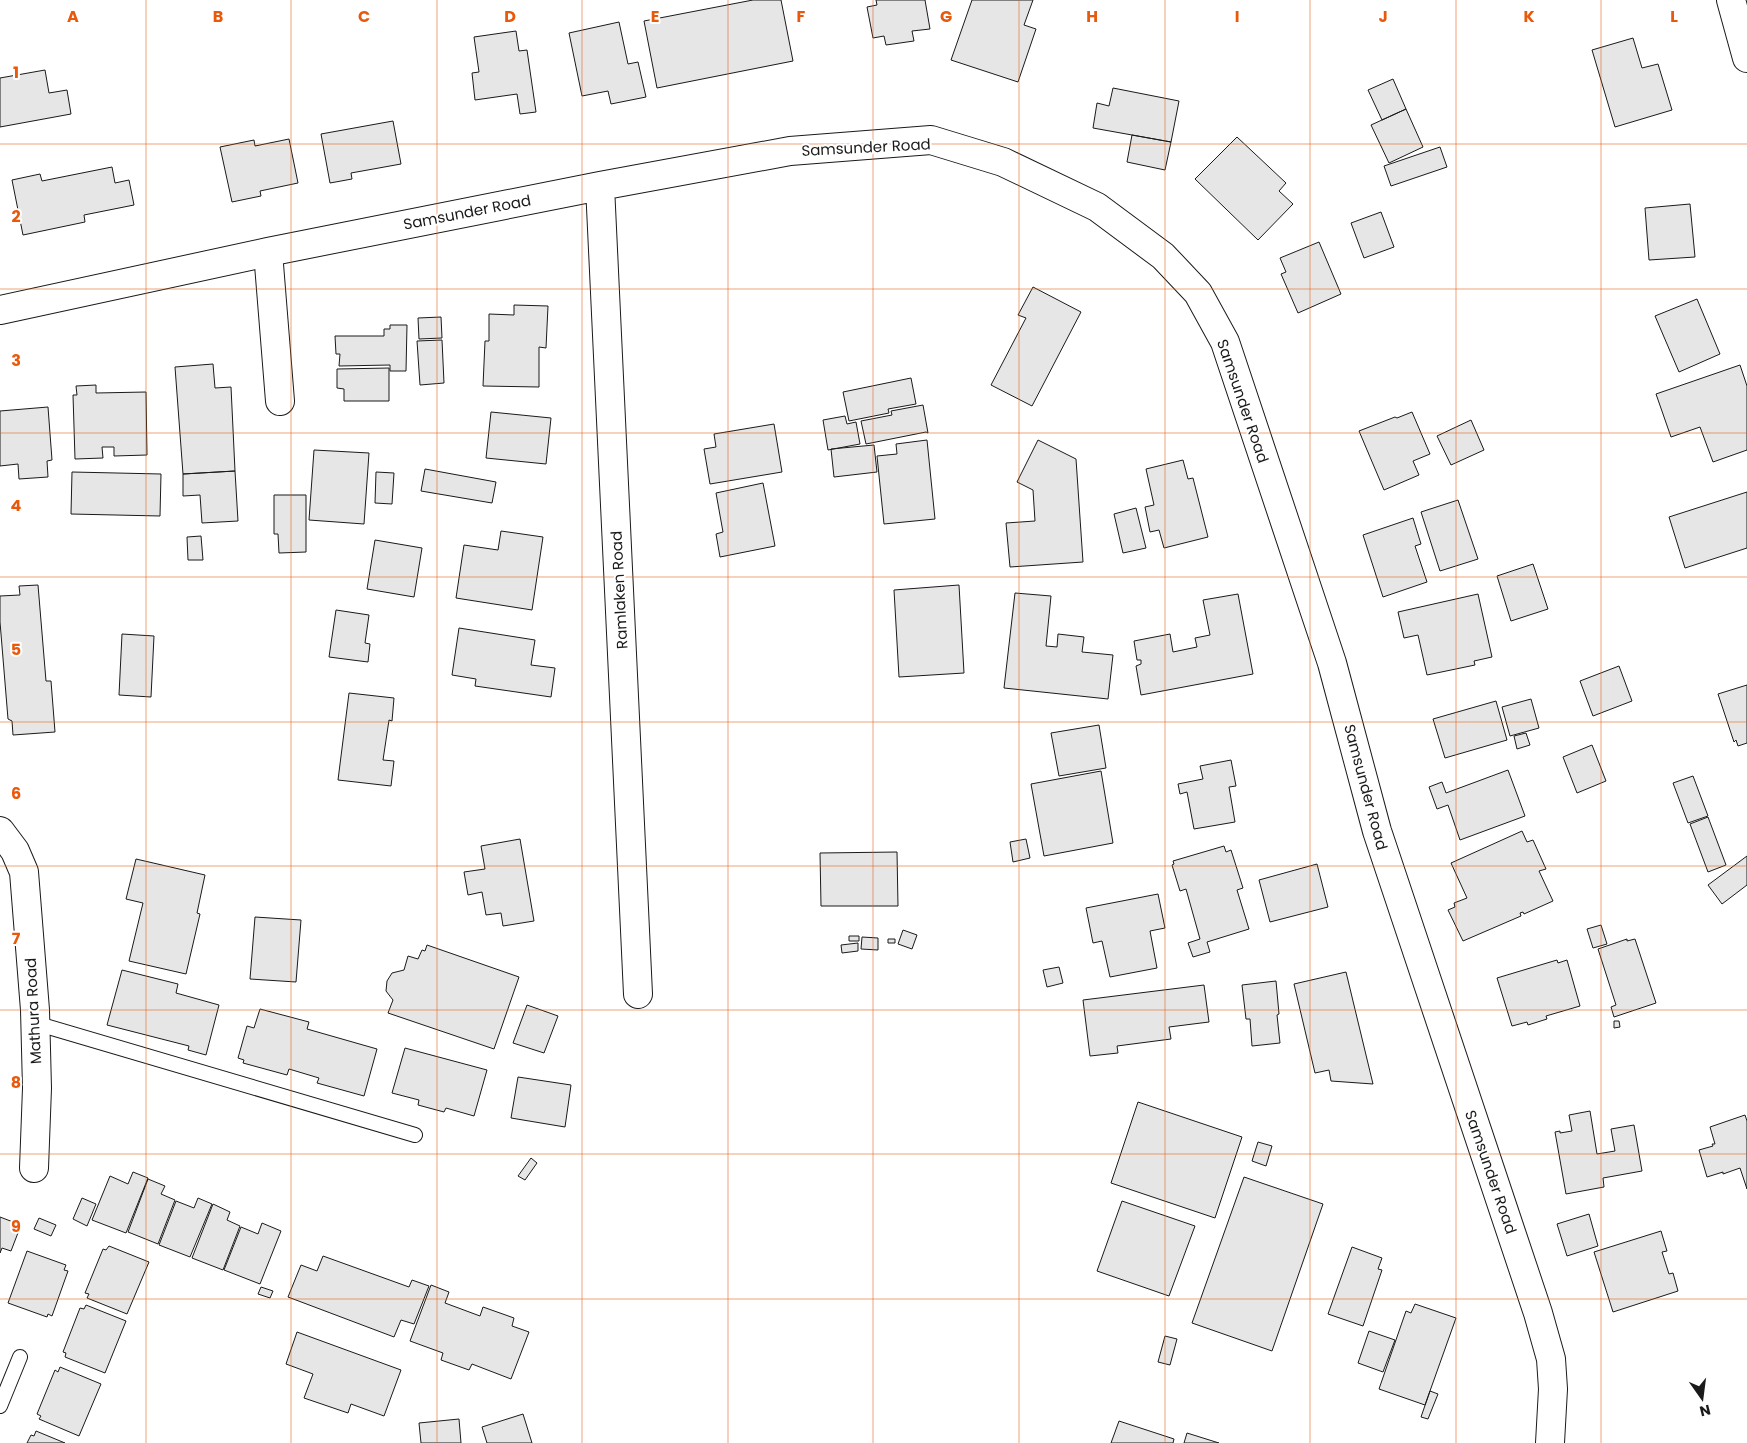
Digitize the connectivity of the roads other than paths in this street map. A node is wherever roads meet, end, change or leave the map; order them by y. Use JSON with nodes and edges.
{"nodes":[{"id":1,"x":1731,"y":0,"type":"edge"},
{"id":2,"x":1747,"y":58,"type":"edge"},
{"id":3,"x":600,"y":186,"type":"junction"},
{"id":4,"x":268,"y":252,"type":"junction"},
{"id":5,"x":0,"y":310,"type":"edge"},
{"id":6,"x":280,"y":401,"type":"dead end"},
{"id":7,"x":0,"y":831,"type":"edge"},
{"id":8,"x":638,"y":994,"type":"dead end"},
{"id":9,"x":36,"y":1023,"type":"junction"},
{"id":10,"x":415,"y":1135,"type":"dead end"},
{"id":11,"x":34,"y":1168,"type":"dead end"},
{"id":12,"x":20,"y":1357,"type":"dead end"},
{"id":13,"x":0,"y":1406,"type":"edge"},
{"id":14,"x":1551,"y":1436,"type":"edge"}],
"edges":[{"from":1,"to":2,"type":"street"},
{"from":3,"to":4,"type":"street","name":"Samsunder Road"},
{"from":3,"to":8,"type":"street","name":"Ramlaken Road"},
{"from":3,"to":14,"type":"street","name":"Samsunder Road"},
{"from":4,"to":5,"type":"street","name":"Samsunder Road"},
{"from":4,"to":6,"type":"street"},
{"from":7,"to":9,"type":"street","name":"Mathura Road"},
{"from":9,"to":10,"type":"lane"},
{"from":9,"to":11,"type":"street","name":"Mathura Road"},
{"from":12,"to":13,"type":"lane"}]}
